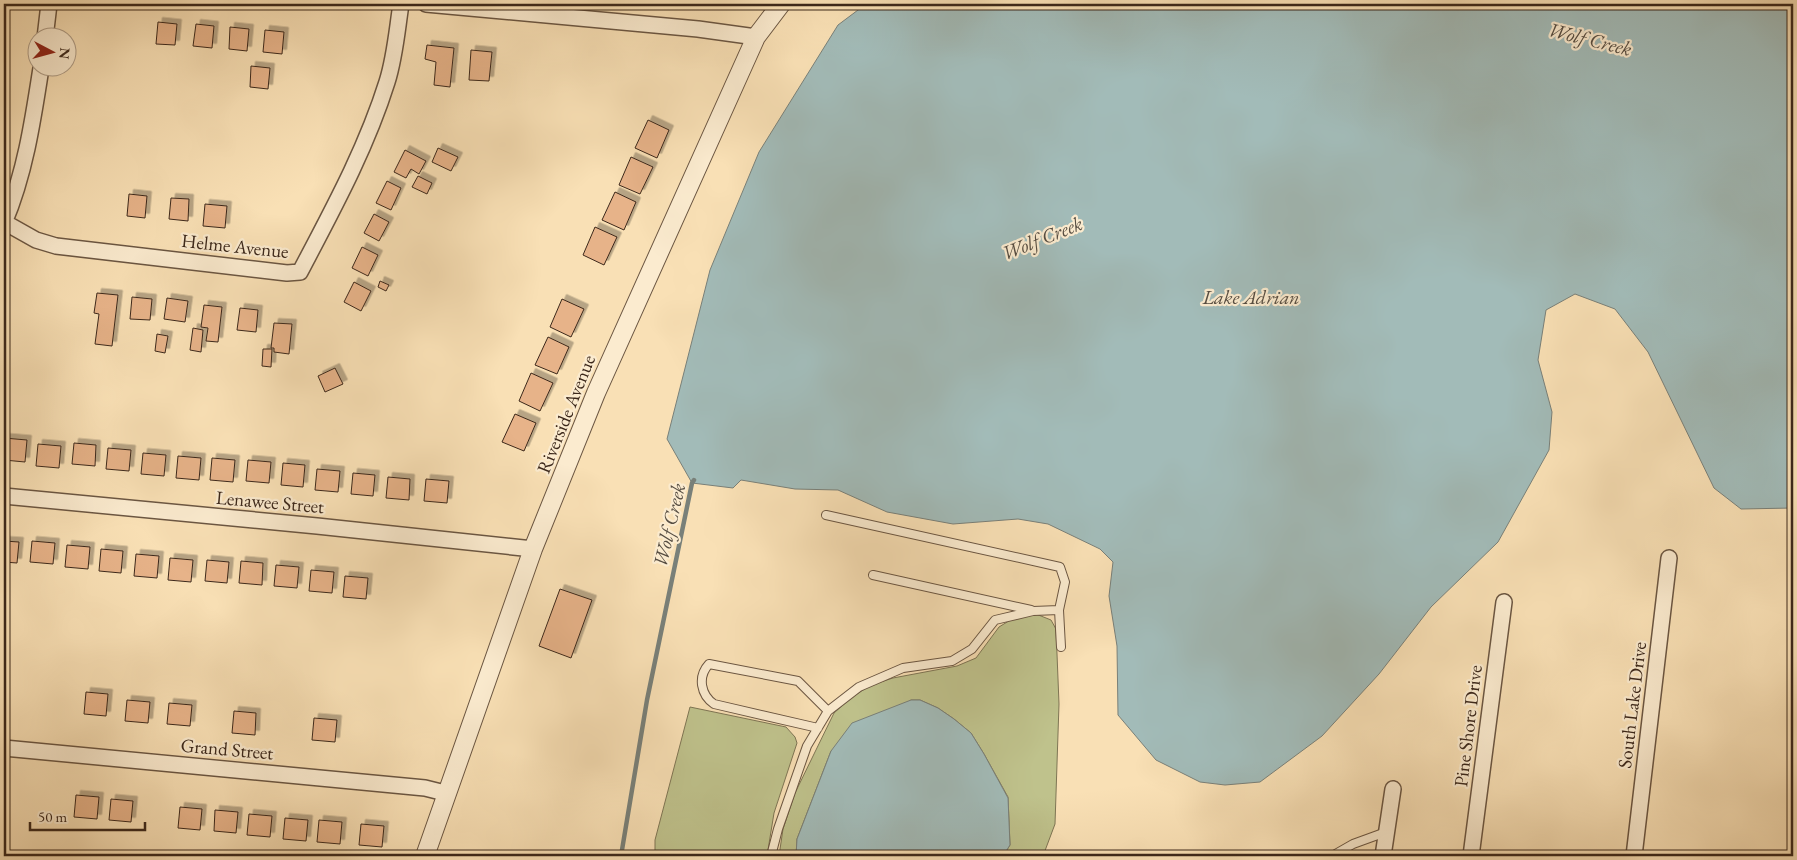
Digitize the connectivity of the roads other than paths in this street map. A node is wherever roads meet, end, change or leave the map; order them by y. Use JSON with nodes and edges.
{"nodes":[{"id":1,"x":49,"y":4,"type":"edge"},
{"id":2,"x":401,"y":4,"type":"edge"},
{"id":3,"x":426,"y":4,"type":"edge"},
{"id":4,"x":781,"y":4,"type":"edge"},
{"id":5,"x":46,"y":28,"type":"edge"},
{"id":6,"x":756,"y":37,"type":"junction"},
{"id":7,"x":40,"y":78,"type":"edge"},
{"id":8,"x":4,"y":222,"type":"edge"},
{"id":9,"x":4,"y":496,"type":"edge"},
{"id":10,"x":826,"y":515,"type":"dead end"},
{"id":11,"x":533,"y":549,"type":"junction"},
{"id":12,"x":1669,"y":558,"type":"dead end"},
{"id":13,"x":873,"y":575,"type":"dead end"},
{"id":14,"x":1504,"y":602,"type":"dead end"},
{"id":15,"x":1033,"y":610,"type":"junction"},
{"id":16,"x":1059,"y":610,"type":"junction"},
{"id":17,"x":1061,"y":647,"type":"dead end"},
{"id":18,"x":828,"y":711,"type":"junction"},
{"id":19,"x":818,"y":728,"type":"junction"},
{"id":20,"x":4,"y":748,"type":"edge"},
{"id":21,"x":1392,"y":789,"type":"dead end"},
{"id":22,"x":445,"y":793,"type":"junction"},
{"id":23,"x":1386,"y":832,"type":"junction"},
{"id":24,"x":425,"y":856,"type":"edge"},
{"id":25,"x":771,"y":856,"type":"edge"},
{"id":26,"x":1332,"y":856,"type":"edge"},
{"id":27,"x":1383,"y":856,"type":"edge"},
{"id":28,"x":1471,"y":856,"type":"edge"},
{"id":29,"x":1634,"y":856,"type":"edge"}],
"edges":[{"from":1,"to":5,"type":"street"},
{"from":2,"to":8,"type":"street","name":"Helme Avenue"},
{"from":3,"to":6,"type":"street"},
{"from":4,"to":6,"type":"street","name":"Riverside Avenue"},
{"from":6,"to":11,"type":"street","name":"Riverside Avenue"},
{"from":7,"to":8,"type":"street"},
{"from":9,"to":11,"type":"street","name":"Lenawee Street"},
{"from":10,"to":16,"type":"lane"},
{"from":11,"to":22,"type":"street","name":"Riverside Avenue"},
{"from":12,"to":29,"type":"street","name":"South Lake Drive"},
{"from":13,"to":15,"type":"lane"},
{"from":14,"to":28,"type":"street","name":"Pine Shore Drive"},
{"from":15,"to":16,"type":"lane"},
{"from":15,"to":18,"type":"lane"},
{"from":16,"to":17,"type":"lane"},
{"from":18,"to":19,"type":"lane"},
{"from":18,"to":19,"type":"lane"},
{"from":19,"to":25,"type":"lane"},
{"from":20,"to":22,"type":"street","name":"Grand Street"},
{"from":21,"to":23,"type":"street"},
{"from":22,"to":24,"type":"street","name":"Riverside Avenue"},
{"from":23,"to":26,"type":"lane"},
{"from":23,"to":27,"type":"street"}]}
